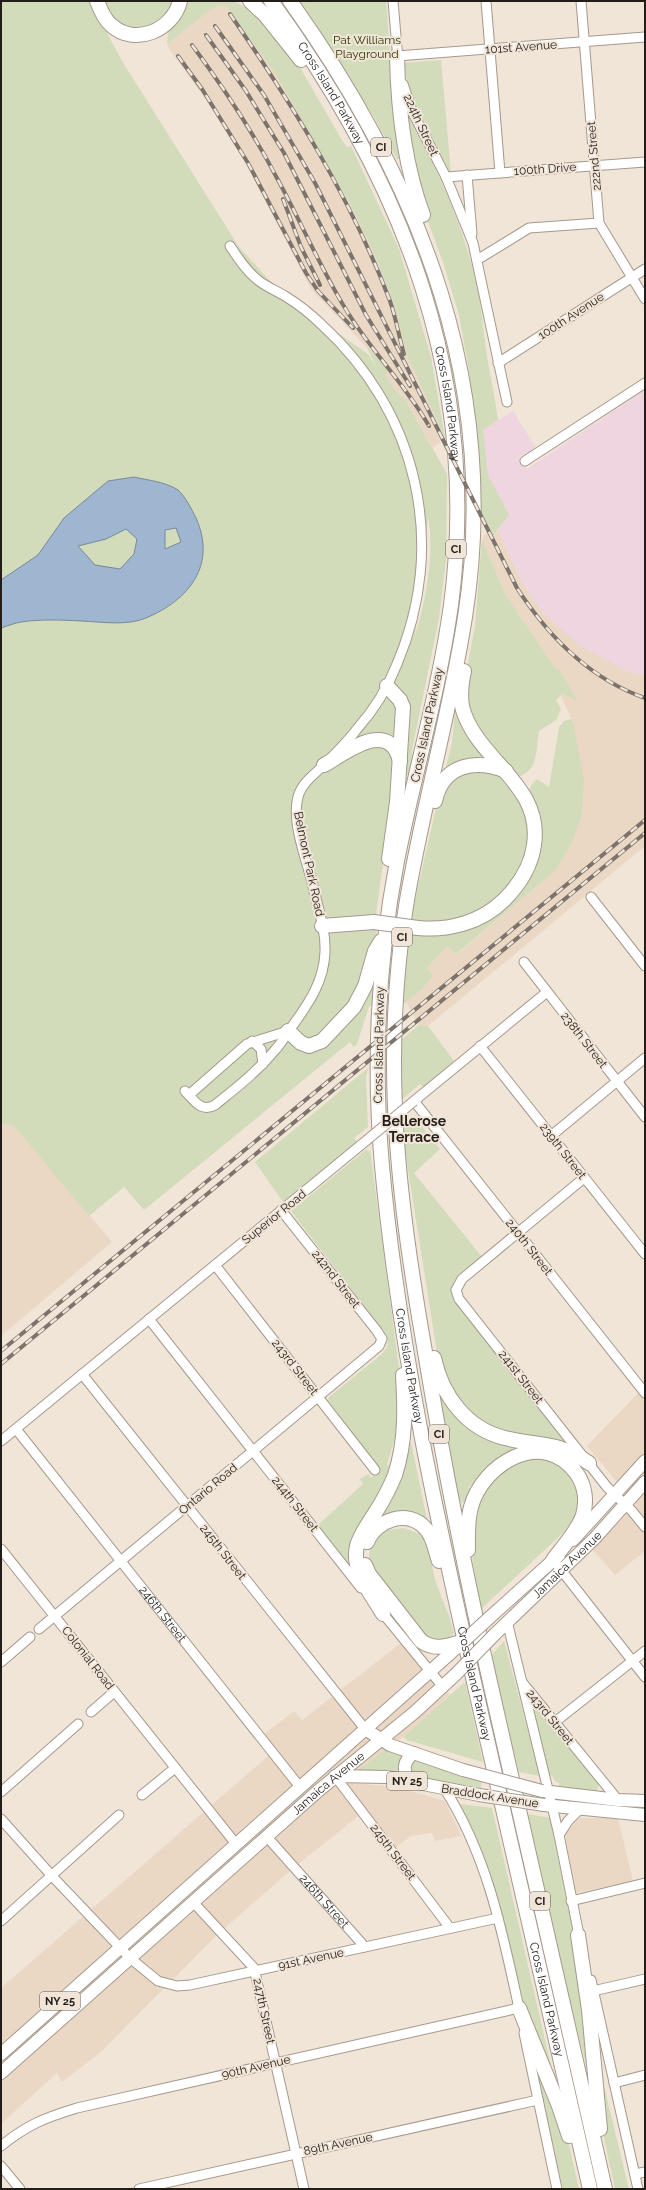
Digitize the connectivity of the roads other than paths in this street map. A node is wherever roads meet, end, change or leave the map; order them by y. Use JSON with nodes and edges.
{"nodes":[{"id":1,"x":96,"y":1,"type":"edge"},
{"id":2,"x":180,"y":1,"type":"edge"},
{"id":3,"x":242,"y":1,"type":"edge"},
{"id":4,"x":270,"y":1,"type":"edge"},
{"id":5,"x":290,"y":1,"type":"edge"},
{"id":6,"x":392,"y":1,"type":"edge"},
{"id":7,"x":486,"y":1,"type":"edge"},
{"id":8,"x":581,"y":1,"type":"edge"},
{"id":9,"x":254,"y":5,"type":"edge"},
{"id":10,"x":645,"y":37,"type":"edge"},
{"id":11,"x":584,"y":42,"type":"junction"},
{"id":12,"x":490,"y":49,"type":"junction"},
{"id":13,"x":397,"y":56,"type":"junction"},
{"id":14,"x":645,"y":162,"type":"edge"},
{"id":15,"x":594,"y":165,"type":"junction"},
{"id":16,"x":500,"y":173,"type":"junction"},
{"id":17,"x":466,"y":175,"type":"junction"},
{"id":18,"x":446,"y":177,"type":"junction"},
{"id":19,"x":379,"y":178,"type":"junction"},
{"id":20,"x":599,"y":223,"type":"junction"},
{"id":21,"x":473,"y":243,"type":"junction"},
{"id":22,"x":230,"y":246,"type":"dead end"},
{"id":23,"x":477,"y":260,"type":"junction"},
{"id":24,"x":645,"y":269,"type":"edge"},
{"id":25,"x":631,"y":277,"type":"junction"},
{"id":26,"x":645,"y":299,"type":"edge"},
{"id":27,"x":446,"y":306,"type":"junction"},
{"id":28,"x":498,"y":363,"type":"junction"},
{"id":29,"x":645,"y":383,"type":"edge"},
{"id":30,"x":507,"y":402,"type":"dead end"},
{"id":31,"x":525,"y":461,"type":"dead end"},
{"id":32,"x":465,"y":617,"type":"junction"},
{"id":33,"x":387,"y":686,"type":"junction"},
{"id":34,"x":400,"y":761,"type":"junction"},
{"id":35,"x":324,"y":765,"type":"junction"},
{"id":36,"x":506,"y":771,"type":"junction"},
{"id":37,"x":421,"y":832,"type":"junction"},
{"id":38,"x":391,"y":895,"type":"junction"},
{"id":39,"x":591,"y":897,"type":"dead end"},
{"id":40,"x":322,"y":926,"type":"junction"},
{"id":41,"x":387,"y":931,"type":"junction"},
{"id":42,"x":524,"y":962,"type":"dead end"},
{"id":43,"x":645,"y":966,"type":"edge"},
{"id":44,"x":547,"y":992,"type":"junction"},
{"id":45,"x":288,"y":1031,"type":"junction"},
{"id":46,"x":252,"y":1041,"type":"junction"},
{"id":47,"x":480,"y":1046,"type":"junction"},
{"id":48,"x":645,"y":1058,"type":"edge"},
{"id":49,"x":263,"y":1064,"type":"junction"},
{"id":50,"x":617,"y":1082,"type":"junction"},
{"id":51,"x":414,"y":1101,"type":"junction"},
{"id":52,"x":645,"y":1117,"type":"edge"},
{"id":53,"x":551,"y":1136,"type":"junction"},
{"id":54,"x":584,"y":1178,"type":"junction"},
{"id":55,"x":281,"y":1210,"type":"junction"},
{"id":56,"x":518,"y":1233,"type":"junction"},
{"id":57,"x":645,"y":1254,"type":"edge"},
{"id":58,"x":215,"y":1265,"type":"junction"},
{"id":59,"x":414,"y":1285,"type":"junction"},
{"id":60,"x":402,"y":1312,"type":"junction"},
{"id":61,"x":149,"y":1319,"type":"junction"},
{"id":62,"x":376,"y":1349,"type":"joint"},
{"id":63,"x":82,"y":1374,"type":"junction"},
{"id":64,"x":645,"y":1393,"type":"edge"},
{"id":65,"x":319,"y":1397,"type":"junction"},
{"id":66,"x":16,"y":1429,"type":"junction"},
{"id":67,"x":1,"y":1441,"type":"edge"},
{"id":68,"x":253,"y":1451,"type":"junction"},
{"id":69,"x":645,"y":1461,"type":"edge"},
{"id":70,"x":589,"y":1463,"type":"junction"},
{"id":71,"x":375,"y":1470,"type":"dead end"},
{"id":72,"x":645,"y":1482,"type":"edge"},
{"id":73,"x":615,"y":1495,"type":"junction"},
{"id":74,"x":626,"y":1505,"type":"junction"},
{"id":75,"x":187,"y":1506,"type":"junction"},
{"id":76,"x":645,"y":1527,"type":"edge"},
{"id":77,"x":1,"y":1549,"type":"edge"},
{"id":78,"x":121,"y":1561,"type":"junction"},
{"id":79,"x":557,"y":1566,"type":"junction"},
{"id":80,"x":468,"y":1582,"type":"junction"},
{"id":81,"x":457,"y":1606,"type":"junction"},
{"id":82,"x":383,"y":1614,"type":"junction"},
{"id":83,"x":54,"y":1616,"type":"junction"},
{"id":84,"x":507,"y":1621,"type":"junction"},
{"id":85,"x":39,"y":1629,"type":"dead end"},
{"id":86,"x":30,"y":1637,"type":"dead end"},
{"id":87,"x":455,"y":1646,"type":"junction"},
{"id":88,"x":645,"y":1651,"type":"edge"},
{"id":89,"x":632,"y":1661,"type":"junction"},
{"id":90,"x":1,"y":1662,"type":"edge"},
{"id":91,"x":430,"y":1672,"type":"junction"},
{"id":92,"x":645,"y":1677,"type":"edge"},
{"id":93,"x":520,"y":1680,"type":"junction"},
{"id":94,"x":443,"y":1687,"type":"junction"},
{"id":95,"x":114,"y":1692,"type":"junction"},
{"id":96,"x":91,"y":1712,"type":"dead end"},
{"id":97,"x":555,"y":1722,"type":"junction"},
{"id":98,"x":78,"y":1724,"type":"dead end"},
{"id":99,"x":365,"y":1729,"type":"junction"},
{"id":100,"x":381,"y":1740,"type":"junction"},
{"id":101,"x":414,"y":1753,"type":"junction"},
{"id":102,"x":335,"y":1756,"type":"junction"},
{"id":103,"x":175,"y":1768,"type":"junction"},
{"id":104,"x":335,"y":1776,"type":"junction"},
{"id":105,"x":408,"y":1781,"type":"junction"},
{"id":106,"x":300,"y":1787,"type":"junction"},
{"id":107,"x":444,"y":1788,"type":"junction"},
{"id":108,"x":546,"y":1791,"type":"junction"},
{"id":109,"x":1,"y":1792,"type":"edge"},
{"id":110,"x":142,"y":1795,"type":"dead end"},
{"id":111,"x":310,"y":1798,"type":"junction"},
{"id":112,"x":618,"y":1800,"type":"junction"},
{"id":113,"x":645,"y":1801,"type":"edge"},
{"id":114,"x":548,"y":1805,"type":"junction"},
{"id":115,"x":580,"y":1809,"type":"junction"},
{"id":116,"x":119,"y":1815,"type":"dead end"},
{"id":117,"x":645,"y":1815,"type":"edge"},
{"id":118,"x":1,"y":1819,"type":"edge"},
{"id":119,"x":559,"y":1835,"type":"junction"},
{"id":120,"x":267,"y":1836,"type":"junction"},
{"id":121,"x":236,"y":1844,"type":"junction"},
{"id":122,"x":52,"y":1876,"type":"junction"},
{"id":123,"x":645,"y":1883,"type":"edge"},
{"id":124,"x":214,"y":1885,"type":"junction"},
{"id":125,"x":571,"y":1901,"type":"junction"},
{"id":126,"x":193,"y":1902,"type":"junction"},
{"id":127,"x":498,"y":1918,"type":"junction"},
{"id":128,"x":1,"y":1921,"type":"edge"},
{"id":129,"x":450,"y":1928,"type":"junction"},
{"id":130,"x":578,"y":1935,"type":"junction"},
{"id":131,"x":119,"y":1948,"type":"junction"},
{"id":132,"x":365,"y":1948,"type":"junction"},
{"id":133,"x":130,"y":1958,"type":"junction"},
{"id":134,"x":255,"y":1971,"type":"junction"},
{"id":135,"x":645,"y":1979,"type":"edge"},
{"id":136,"x":593,"y":1991,"type":"junction"},
{"id":137,"x":519,"y":2008,"type":"junction"},
{"id":138,"x":1,"y":2054,"type":"edge"},
{"id":139,"x":275,"y":2062,"type":"junction"},
{"id":140,"x":1,"y":2073,"type":"edge"},
{"id":141,"x":645,"y":2075,"type":"edge"},
{"id":142,"x":614,"y":2082,"type":"junction"},
{"id":143,"x":538,"y":2100,"type":"junction"},
{"id":144,"x":1,"y":2146,"type":"edge"},
{"id":145,"x":296,"y":2153,"type":"junction"},
{"id":146,"x":1,"y":2166,"type":"edge"},
{"id":147,"x":645,"y":2172,"type":"edge"},
{"id":148,"x":635,"y":2174,"type":"junction"},
{"id":149,"x":16,"y":2188,"type":"edge"},
{"id":150,"x":139,"y":2189,"type":"edge"},
{"id":151,"x":304,"y":2189,"type":"edge"},
{"id":152,"x":557,"y":2189,"type":"edge"},
{"id":153,"x":587,"y":2189,"type":"edge"},
{"id":154,"x":590,"y":2189,"type":"edge"},
{"id":155,"x":605,"y":2189,"type":"edge"},
{"id":156,"x":609,"y":2189,"type":"edge"},
{"id":157,"x":638,"y":2189,"type":"edge"}],
"edges":[{"from":1,"to":2,"type":"highway"},
{"from":3,"to":9,"type":"highway"},
{"from":4,"to":19,"type":"highway","name":"Cross Island Parkway","number":"CI"},
{"from":5,"to":27,"type":"highway","name":"Cross Island Parkway","number":"CI"},
{"from":6,"to":13,"type":"street","name":"224th Street"},
{"from":7,"to":12,"type":"street"},
{"from":8,"to":11,"type":"street","name":"222nd Street"},
{"from":9,"to":19,"type":"highway"},
{"from":10,"to":11,"type":"street","name":"101st Avenue"},
{"from":11,"to":12,"type":"street","name":"101st Avenue"},
{"from":11,"to":15,"type":"street","name":"222nd Street"},
{"from":12,"to":13,"type":"street","name":"101st Avenue"},
{"from":12,"to":16,"type":"street"},
{"from":13,"to":18,"type":"street","name":"224th Street"},
{"from":13,"to":27,"type":"highway"},
{"from":14,"to":15,"type":"street","name":"100th Drive"},
{"from":15,"to":16,"type":"street","name":"100th Drive"},
{"from":15,"to":20,"type":"street","name":"222nd Street"},
{"from":16,"to":17,"type":"street","name":"100th Drive"},
{"from":17,"to":18,"type":"street","name":"100th Drive"},
{"from":17,"to":21,"type":"street","name":"224th Street"},
{"from":18,"to":21,"type":"street","name":"224th Street"},
{"from":19,"to":38,"type":"highway","name":"Cross Island Parkway","number":"CI"},
{"from":20,"to":23,"type":"street"},
{"from":20,"to":25,"type":"street","name":"222nd Street"},
{"from":21,"to":23,"type":"street","name":"224th Street"},
{"from":22,"to":33,"type":"street","name":"Belmont Park Road"},
{"from":23,"to":28,"type":"street","name":"224th Street"},
{"from":24,"to":25,"type":"street","name":"100th Avenue"},
{"from":25,"to":26,"type":"street","name":"222nd Street"},
{"from":25,"to":28,"type":"street","name":"100th Avenue"},
{"from":27,"to":32,"type":"highway","name":"Cross Island Parkway","number":"CI"},
{"from":28,"to":30,"type":"street","name":"224th Street"},
{"from":29,"to":31,"type":"street"},
{"from":32,"to":36,"type":"highway"},
{"from":32,"to":37,"type":"highway","name":"Cross Island Parkway","number":"CI"},
{"from":33,"to":34,"type":"highway"},
{"from":33,"to":35,"type":"street","name":"Belmont Park Road"},
{"from":34,"to":35,"type":"highway"},
{"from":34,"to":38,"type":"highway"},
{"from":35,"to":40,"type":"street","name":"Belmont Park Road"},
{"from":36,"to":37,"type":"highway"},
{"from":36,"to":40,"type":"highway","bridge":true},
{"from":37,"to":59,"type":"highway","name":"Cross Island Parkway","number":"CI"},
{"from":38,"to":41,"type":"highway","name":"Cross Island Parkway","number":"CI"},
{"from":39,"to":43,"type":"street"},
{"from":40,"to":45,"type":"street","name":"Belmont Park Road"},
{"from":41,"to":45,"type":"highway"},
{"from":41,"to":60,"type":"highway","name":"Cross Island Parkway","number":"CI"},
{"from":42,"to":44,"type":"street","name":"238th Street"},
{"from":44,"to":47,"type":"street","name":"Superior Road"},
{"from":44,"to":50,"type":"street","name":"238th Street"},
{"from":45,"to":46,"type":"street","name":"Belmont Park Road"},
{"from":45,"to":49,"type":"street","name":"Belmont Park Road"},
{"from":46,"to":49,"type":"street"},
{"from":46,"to":49,"type":"street","name":"Belmont Park Road"},
{"from":47,"to":51,"type":"street","name":"Superior Road"},
{"from":47,"to":53,"type":"street","name":"239th Street"},
{"from":48,"to":50,"type":"street"},
{"from":50,"to":52,"type":"street","name":"238th Street"},
{"from":50,"to":53,"type":"street"},
{"from":51,"to":55,"type":"street","name":"Superior Road","bridge":true},
{"from":51,"to":56,"type":"street","name":"240th Street"},
{"from":53,"to":54,"type":"street","name":"239th Street"},
{"from":54,"to":56,"type":"street"},
{"from":54,"to":57,"type":"street","name":"239th Street"},
{"from":55,"to":58,"type":"street","name":"Superior Road"},
{"from":55,"to":62,"type":"street","name":"242nd Street"},
{"from":56,"to":64,"type":"street","name":"240th Street"},
{"from":56,"to":70,"type":"street","name":"241st Street"},
{"from":58,"to":61,"type":"street","name":"Superior Road"},
{"from":58,"to":65,"type":"street","name":"243rd Street"},
{"from":59,"to":70,"type":"highway"},
{"from":59,"to":80,"type":"highway","name":"Cross Island Parkway","number":"CI"},
{"from":60,"to":81,"type":"highway","name":"Cross Island Parkway","number":"CI"},
{"from":60,"to":82,"type":"highway"},
{"from":61,"to":63,"type":"street","name":"Superior Road"},
{"from":61,"to":68,"type":"street","name":"244th Street"},
{"from":62,"to":65,"type":"street","name":"Ontario Road"},
{"from":63,"to":66,"type":"street","name":"Superior Road"},
{"from":63,"to":75,"type":"street","name":"245th Street"},
{"from":65,"to":68,"type":"street","name":"Ontario Road"},
{"from":65,"to":71,"type":"street","name":"243rd Street"},
{"from":66,"to":67,"type":"street","name":"Superior Road"},
{"from":66,"to":78,"type":"street","name":"246th Street"},
{"from":68,"to":75,"type":"street","name":"Ontario Road"},
{"from":68,"to":82,"type":"street","name":"244th Street"},
{"from":69,"to":73,"type":"main road","name":"Jamaica Avenue"},
{"from":70,"to":73,"type":"street","name":"241st Street"},
{"from":72,"to":74,"type":"main road","name":"Jamaica Avenue"},
{"from":73,"to":74,"type":"street","name":"241st Street"},
{"from":73,"to":79,"type":"main road","name":"Jamaica Avenue"},
{"from":74,"to":76,"type":"street","name":"241st Street"},
{"from":74,"to":79,"type":"main road","name":"Jamaica Avenue"},
{"from":75,"to":78,"type":"street","name":"Ontario Road"},
{"from":75,"to":99,"type":"street","name":"245th Street"},
{"from":77,"to":83,"type":"street","name":"Colonial Road"},
{"from":78,"to":83,"type":"street","name":"Ontario Road"},
{"from":78,"to":106,"type":"street","name":"246th Street"},
{"from":79,"to":80,"type":"highway"},
{"from":79,"to":84,"type":"main road","name":"Jamaica Avenue"},
{"from":79,"to":87,"type":"main road","name":"Jamaica Avenue","bridge":true},
{"from":79,"to":89,"type":"street"},
{"from":80,"to":155,"type":"highway","name":"Cross Island Parkway","number":"CI"},
{"from":81,"to":87,"type":"highway"},
{"from":81,"to":154,"type":"highway","name":"Cross Island Parkway","number":"CI"},
{"from":82,"to":91,"type":"street","name":"244th Street"},
{"from":83,"to":85,"type":"street","name":"Ontario Road"},
{"from":83,"to":95,"type":"street","name":"Colonial Road"},
{"from":84,"to":93,"type":"street","name":"243rd Street"},
{"from":84,"to":94,"type":"main road","name":"Jamaica Avenue","bridge":true},
{"from":86,"to":90,"type":"street"},
{"from":87,"to":91,"type":"main road","name":"Jamaica Avenue"},
{"from":88,"to":89,"type":"street"},
{"from":89,"to":92,"type":"street"},
{"from":89,"to":97,"type":"street"},
{"from":91,"to":94,"type":"street","name":"244th Street"},
{"from":91,"to":99,"type":"main road","name":"Jamaica Avenue"},
{"from":93,"to":97,"type":"street","name":"243rd Street"},
{"from":93,"to":108,"type":"street"},
{"from":94,"to":100,"type":"main road","name":"Jamaica Avenue"},
{"from":95,"to":96,"type":"street"},
{"from":95,"to":103,"type":"street","name":"Colonial Road"},
{"from":97,"to":112,"type":"street","name":"243rd Street"},
{"from":98,"to":109,"type":"street"},
{"from":99,"to":100,"type":"main road","name":"Braddock Avenue","number":"NY 25"},
{"from":99,"to":102,"type":"main road","name":"Jamaica Avenue","number":"NY 25"},
{"from":100,"to":101,"type":"main road","name":"Braddock Avenue","number":"NY 25"},
{"from":100,"to":104,"type":"main road","name":"Jamaica Avenue"},
{"from":101,"to":105,"type":"main road"},
{"from":101,"to":108,"type":"main road","name":"Braddock Avenue","number":"NY 25","bridge":true},
{"from":102,"to":104,"type":"main road"},
{"from":102,"to":106,"type":"main road","name":"Jamaica Avenue","number":"NY 25"},
{"from":103,"to":110,"type":"street"},
{"from":103,"to":121,"type":"street"},
{"from":104,"to":105,"type":"main road","name":"Braddock Avenue","number":"NY 25"},
{"from":104,"to":111,"type":"main road","name":"Jamaica Avenue","number":"NY 25"},
{"from":104,"to":129,"type":"street","name":"245th Street"},
{"from":105,"to":107,"type":"main road","name":"Braddock Avenue","number":"NY 25"},
{"from":106,"to":111,"type":"main road","name":"246th Street"},
{"from":106,"to":121,"type":"main road","name":"Jamaica Avenue","number":"NY 25"},
{"from":107,"to":114,"type":"main road","name":"Braddock Avenue","number":"NY 25","bridge":true},
{"from":107,"to":127,"type":"street"},
{"from":108,"to":112,"type":"main road","name":"Braddock Avenue","number":"NY 25"},
{"from":108,"to":114,"type":"street"},
{"from":111,"to":120,"type":"main road","name":"Jamaica Avenue","number":"NY 25"},
{"from":112,"to":113,"type":"main road","name":"Braddock Avenue","number":"NY 25"},
{"from":114,"to":115,"type":"main road","name":"Braddock Avenue","number":"NY 25"},
{"from":114,"to":119,"type":"street"},
{"from":115,"to":117,"type":"main road","name":"Braddock Avenue","number":"NY 25"},
{"from":115,"to":119,"type":"street"},
{"from":116,"to":122,"type":"street"},
{"from":118,"to":122,"type":"street","name":"91st Avenue"},
{"from":119,"to":125,"type":"street"},
{"from":120,"to":124,"type":"main road","name":"Jamaica Avenue","number":"NY 25"},
{"from":120,"to":132,"type":"street","name":"246th Street"},
{"from":121,"to":124,"type":"main road"},
{"from":121,"to":131,"type":"main road","name":"Jamaica Avenue","number":"NY 25"},
{"from":122,"to":128,"type":"street"},
{"from":122,"to":131,"type":"street","name":"91st Avenue"},
{"from":123,"to":125,"type":"street"},
{"from":124,"to":126,"type":"main road","name":"Jamaica Avenue","number":"NY 25"},
{"from":125,"to":130,"type":"street"},
{"from":126,"to":133,"type":"main road","name":"Jamaica Avenue","number":"NY 25"},
{"from":126,"to":134,"type":"street","name":"247th Street"},
{"from":127,"to":129,"type":"street","name":"91st Avenue"},
{"from":127,"to":137,"type":"street"},
{"from":129,"to":132,"type":"street","name":"91st Avenue"},
{"from":130,"to":136,"type":"street"},
{"from":130,"to":156,"type":"highway"},
{"from":131,"to":133,"type":"street","name":"91st Avenue"},
{"from":131,"to":138,"type":"main road","number":"NY 25"},
{"from":132,"to":134,"type":"street","name":"91st Avenue"},
{"from":133,"to":134,"type":"street","name":"91st Avenue"},
{"from":133,"to":140,"type":"main road","name":"Jamaica Avenue","number":"NY 25"},
{"from":134,"to":139,"type":"street","name":"247th Street"},
{"from":135,"to":136,"type":"street"},
{"from":136,"to":142,"type":"street"},
{"from":137,"to":139,"type":"street","name":"90th Avenue"},
{"from":137,"to":143,"type":"street"},
{"from":137,"to":153,"type":"highway"},
{"from":139,"to":144,"type":"street","name":"90th Avenue"},
{"from":139,"to":145,"type":"street","name":"247th Street"},
{"from":141,"to":142,"type":"street"},
{"from":142,"to":148,"type":"street"},
{"from":143,"to":145,"type":"street","name":"89th Avenue"},
{"from":143,"to":152,"type":"street"},
{"from":145,"to":150,"type":"street","name":"89th Avenue"},
{"from":145,"to":151,"type":"street","name":"247th Street"},
{"from":146,"to":149,"type":"street"},
{"from":147,"to":148,"type":"street"},
{"from":148,"to":157,"type":"street"}]}
